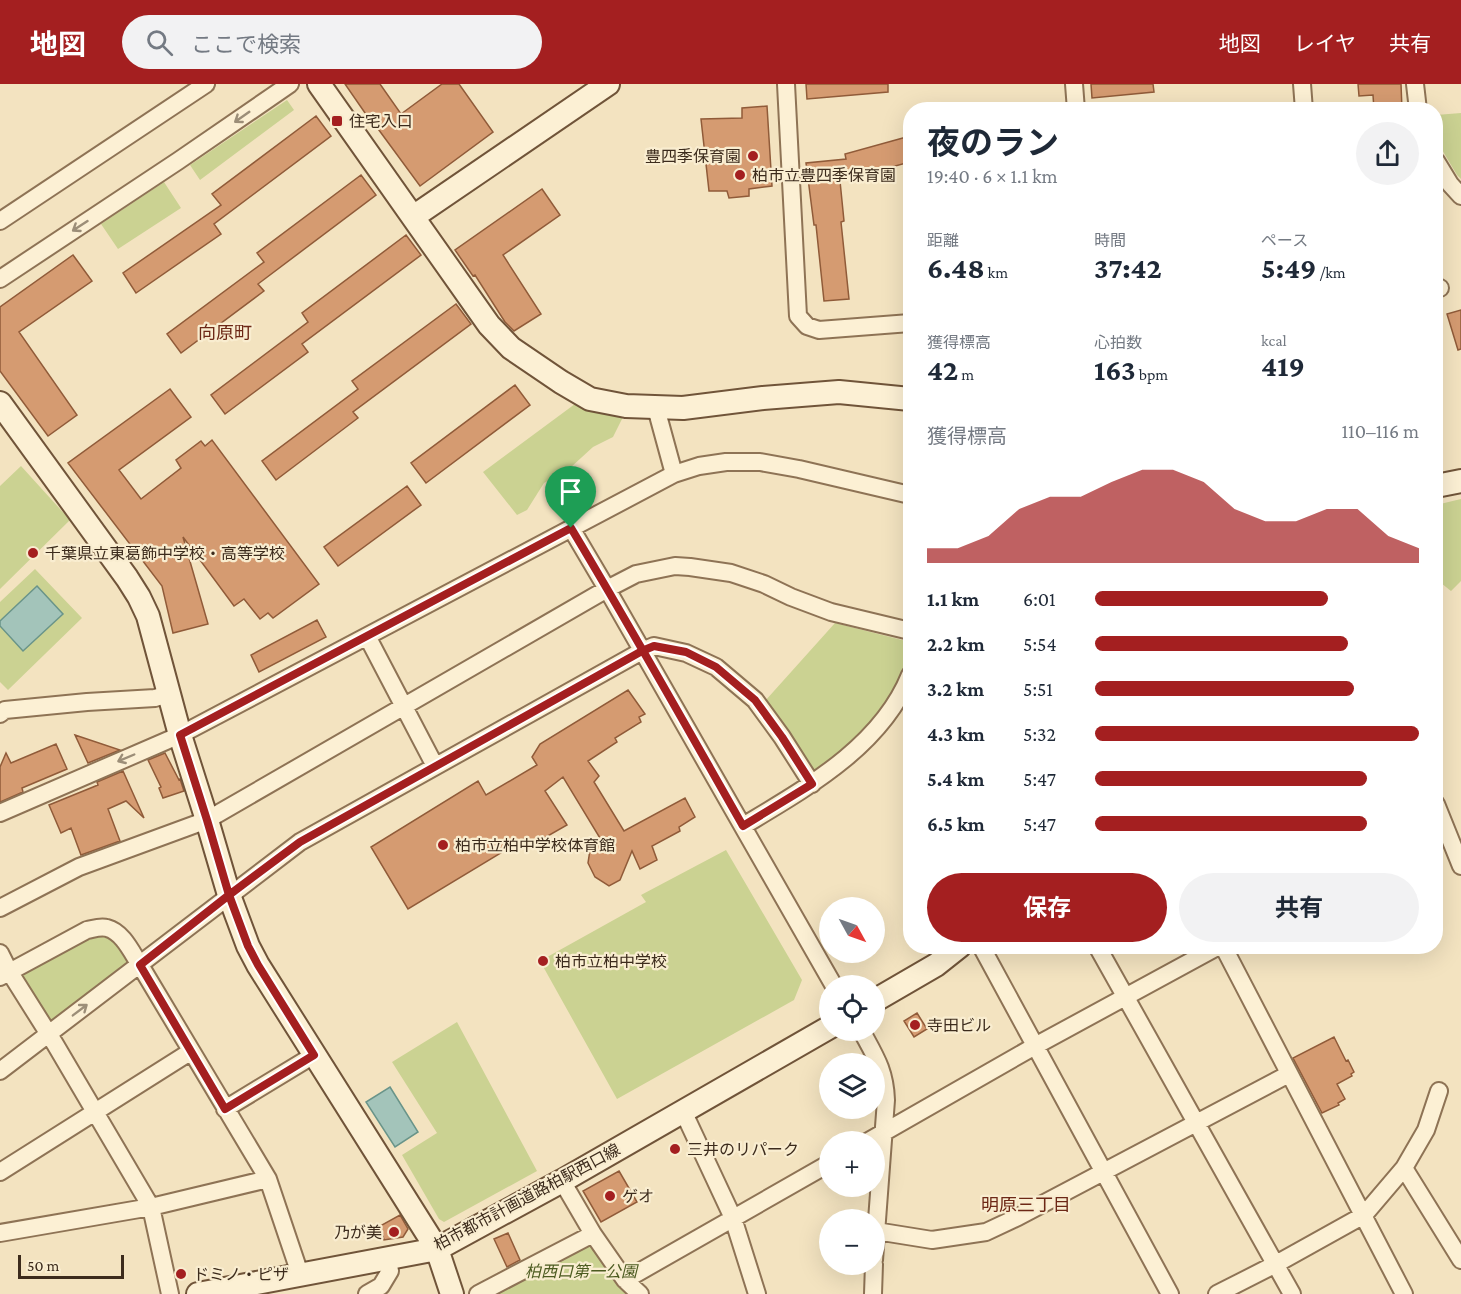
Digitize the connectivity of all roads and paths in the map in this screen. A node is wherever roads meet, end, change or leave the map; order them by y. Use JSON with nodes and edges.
{"nodes":[{"id":1,"x":206,"y":84,"type":"edge"},
{"id":2,"x":290,"y":84,"type":"edge"},
{"id":3,"x":320,"y":84,"type":"edge"},
{"id":4,"x":608,"y":84,"type":"edge"},
{"id":5,"x":786,"y":84,"type":"edge"},
{"id":6,"x":1074,"y":84,"type":"edge"},
{"id":7,"x":1302,"y":84,"type":"edge"},
{"id":8,"x":1415,"y":84,"type":"edge"},
{"id":9,"x":1075,"y":102,"type":"edge"},
{"id":10,"x":1303,"y":102,"type":"edge"},
{"id":11,"x":1417,"y":102,"type":"edge"},
{"id":12,"x":1443,"y":172,"type":"edge"},
{"id":13,"x":1461,"y":196,"type":"edge"},
{"id":14,"x":413,"y":217,"type":"junction"},
{"id":15,"x":0,"y":221,"type":"edge"},
{"id":16,"x":0,"y":279,"type":"edge"},
{"id":17,"x":903,"y":324,"type":"edge"},
{"id":18,"x":903,"y":398,"type":"edge"},
{"id":19,"x":0,"y":403,"type":"edge"},
{"id":20,"x":656,"y":408,"type":"junction"},
{"id":21,"x":674,"y":474,"type":"junction"},
{"id":22,"x":1461,"y":481,"type":"edge"},
{"id":23,"x":1443,"y":485,"type":"edge"},
{"id":24,"x":903,"y":493,"type":"edge"},
{"id":25,"x":571,"y":528,"type":"junction"},
{"id":26,"x":607,"y":589,"type":"junction"},
{"id":27,"x":903,"y":629,"type":"edge"},
{"id":28,"x":367,"y":636,"type":"junction"},
{"id":29,"x":642,"y":651,"type":"junction"},
{"id":30,"x":903,"y":689,"type":"edge"},
{"id":31,"x":169,"y":694,"type":"junction"},
{"id":32,"x":404,"y":706,"type":"junction"},
{"id":33,"x":0,"y":714,"type":"edge"},
{"id":34,"x":180,"y":735,"type":"junction"},
{"id":35,"x":435,"y":766,"type":"junction"},
{"id":36,"x":812,"y":784,"type":"junction"},
{"id":37,"x":0,"y":813,"type":"edge"},
{"id":38,"x":207,"y":820,"type":"junction"},
{"id":39,"x":1443,"y":821,"type":"edge"},
{"id":40,"x":743,"y":826,"type":"junction"},
{"id":41,"x":1461,"y":866,"type":"edge"},
{"id":42,"x":229,"y":895,"type":"junction"},
{"id":43,"x":0,"y":908,"type":"edge"},
{"id":44,"x":0,"y":953,"type":"edge"},
{"id":45,"x":950,"y":954,"type":"edge"},
{"id":46,"x":985,"y":954,"type":"edge"},
{"id":47,"x":1101,"y":954,"type":"edge"},
{"id":48,"x":1206,"y":954,"type":"edge"},
{"id":49,"x":1225,"y":954,"type":"edge"},
{"id":50,"x":140,"y":965,"type":"junction"},
{"id":51,"x":4,"y":974,"type":"edge"},
{"id":52,"x":828,"y":975,"type":"edge"},
{"id":53,"x":885,"y":995,"type":"edge"},
{"id":54,"x":1126,"y":998,"type":"junction"},
{"id":55,"x":819,"y":1033,"type":"edge"},
{"id":56,"x":49,"y":1034,"type":"junction"},
{"id":57,"x":867,"y":1041,"type":"edge"},
{"id":58,"x":1035,"y":1046,"type":"junction"},
{"id":59,"x":190,"y":1052,"type":"junction"},
{"id":60,"x":314,"y":1055,"type":"junction"},
{"id":61,"x":0,"y":1071,"type":"edge"},
{"id":62,"x":1289,"y":1074,"type":"junction"},
{"id":63,"x":1439,"y":1091,"type":"dead end"},
{"id":64,"x":225,"y":1109,"type":"junction"},
{"id":65,"x":95,"y":1111,"type":"junction"},
{"id":66,"x":683,"y":1111,"type":"junction"},
{"id":67,"x":1196,"y":1123,"type":"junction"},
{"id":68,"x":883,"y":1131,"type":"edge"},
{"id":69,"x":885,"y":1132,"type":"edge"},
{"id":70,"x":1404,"y":1168,"type":"junction"},
{"id":71,"x":819,"y":1169,"type":"edge"},
{"id":72,"x":0,"y":1172,"type":"edge"},
{"id":73,"x":1104,"y":1172,"type":"junction"},
{"id":74,"x":268,"y":1179,"type":"junction"},
{"id":75,"x":562,"y":1181,"type":"junction"},
{"id":76,"x":151,"y":1207,"type":"junction"},
{"id":77,"x":1364,"y":1215,"type":"junction"},
{"id":78,"x":733,"y":1218,"type":"junction"},
{"id":79,"x":885,"y":1232,"type":"edge"},
{"id":80,"x":0,"y":1233,"type":"edge"},
{"id":81,"x":593,"y":1234,"type":"junction"},
{"id":82,"x":437,"y":1249,"type":"junction"},
{"id":83,"x":387,"y":1257,"type":"junction"},
{"id":84,"x":1461,"y":1260,"type":"edge"},
{"id":85,"x":1276,"y":1264,"type":"junction"},
{"id":86,"x":300,"y":1274,"type":"junction"},
{"id":87,"x":874,"y":1275,"type":"edge"},
{"id":88,"x":626,"y":1280,"type":"junction"},
{"id":89,"x":170,"y":1294,"type":"edge"},
{"id":90,"x":198,"y":1294,"type":"edge"},
{"id":91,"x":367,"y":1294,"type":"edge"},
{"id":92,"x":452,"y":1294,"type":"edge"},
{"id":93,"x":478,"y":1294,"type":"edge"},
{"id":94,"x":640,"y":1294,"type":"edge"},
{"id":95,"x":757,"y":1294,"type":"edge"},
{"id":96,"x":873,"y":1294,"type":"edge"},
{"id":97,"x":1170,"y":1294,"type":"edge"},
{"id":98,"x":1217,"y":1294,"type":"edge"},
{"id":99,"x":1292,"y":1294,"type":"edge"},
{"id":100,"x":1404,"y":1294,"type":"edge"}],
"edges":[{"from":1,"to":15,"type":"street"},
{"from":2,"to":16,"type":"street","one_way":true},
{"from":3,"to":14,"type":"street"},
{"from":4,"to":14,"type":"street"},
{"from":5,"to":17,"type":"street"},
{"from":6,"to":9,"type":"street"},
{"from":7,"to":10,"type":"street"},
{"from":8,"to":11,"type":"street"},
{"from":12,"to":13,"type":"street"},
{"from":14,"to":20,"type":"street"},
{"from":18,"to":20,"type":"street"},
{"from":19,"to":31,"type":"street"},
{"from":20,"to":21,"type":"street"},
{"from":21,"to":24,"type":"street"},
{"from":21,"to":25,"type":"street"},
{"from":22,"to":23,"type":"street"},
{"from":25,"to":26,"type":"street"},
{"from":25,"to":28,"type":"street"},
{"from":26,"to":27,"type":"street"},
{"from":26,"to":29,"type":"street"},
{"from":26,"to":32,"type":"street"},
{"from":28,"to":32,"type":"street"},
{"from":28,"to":34,"type":"street"},
{"from":29,"to":35,"type":"street"},
{"from":29,"to":36,"type":"street"},
{"from":29,"to":40,"type":"street"},
{"from":30,"to":36,"type":"street"},
{"from":31,"to":33,"type":"street"},
{"from":31,"to":34,"type":"street"},
{"from":32,"to":35,"type":"street"},
{"from":32,"to":38,"type":"street"},
{"from":34,"to":37,"type":"street","one_way":true},
{"from":34,"to":38,"type":"street"},
{"from":35,"to":42,"type":"street"},
{"from":36,"to":40,"type":"street"},
{"from":38,"to":42,"type":"street"},
{"from":38,"to":43,"type":"street"},
{"from":39,"to":41,"type":"street"},
{"from":40,"to":52,"type":"street"},
{"from":42,"to":50,"type":"street"},
{"from":42,"to":60,"type":"street"},
{"from":44,"to":51,"type":"street"},
{"from":45,"to":53,"type":"street"},
{"from":46,"to":58,"type":"street"},
{"from":47,"to":54,"type":"street"},
{"from":48,"to":54,"type":"street"},
{"from":49,"to":62,"type":"street"},
{"from":50,"to":51,"type":"street"},
{"from":56,"to":50,"type":"street","one_way":true},
{"from":50,"to":59,"type":"street"},
{"from":51,"to":56,"type":"street"},
{"from":54,"to":58,"type":"street"},
{"from":54,"to":67,"type":"street"},
{"from":55,"to":66,"type":"street","name":"柏市都市計画道路柏駅西口線"},
{"from":56,"to":61,"type":"street"},
{"from":56,"to":65,"type":"street"},
{"from":57,"to":68,"type":"street"},
{"from":58,"to":69,"type":"street"},
{"from":58,"to":73,"type":"street"},
{"from":59,"to":64,"type":"street"},
{"from":59,"to":65,"type":"street"},
{"from":60,"to":64,"type":"street"},
{"from":60,"to":82,"type":"street"},
{"from":62,"to":67,"type":"street"},
{"from":62,"to":77,"type":"street"},
{"from":63,"to":70,"type":"street"},
{"from":64,"to":74,"type":"street"},
{"from":65,"to":72,"type":"street"},
{"from":65,"to":76,"type":"street"},
{"from":66,"to":75,"type":"street","name":"柏市都市計画道路柏駅西口線"},
{"from":66,"to":78,"type":"street"},
{"from":67,"to":73,"type":"street"},
{"from":67,"to":85,"type":"street"},
{"from":70,"to":77,"type":"street"},
{"from":70,"to":84,"type":"street"},
{"from":71,"to":78,"type":"street"},
{"from":73,"to":79,"type":"street"},
{"from":73,"to":97,"type":"street"},
{"from":74,"to":76,"type":"street"},
{"from":74,"to":86,"type":"street"},
{"from":75,"to":81,"type":"street"},
{"from":75,"to":82,"type":"street","name":"柏市都市計画道路柏駅西口線"},
{"from":76,"to":80,"type":"street"},
{"from":76,"to":89,"type":"street"},
{"from":77,"to":85,"type":"street"},
{"from":77,"to":100,"type":"street"},
{"from":78,"to":88,"type":"street"},
{"from":78,"to":95,"type":"street"},
{"from":81,"to":88,"type":"street"},
{"from":81,"to":93,"type":"street"},
{"from":82,"to":83,"type":"street","name":"柏市都市計画道路柏駅西口線"},
{"from":82,"to":92,"type":"street"},
{"from":83,"to":86,"type":"street","name":"柏市都市計画道路柏駅西口線"},
{"from":83,"to":91,"type":"street"},
{"from":85,"to":98,"type":"street"},
{"from":85,"to":99,"type":"street"},
{"from":86,"to":90,"type":"street","name":"柏市都市計画道路柏駅西口線"},
{"from":87,"to":96,"type":"street"},
{"from":88,"to":94,"type":"street"}]}
